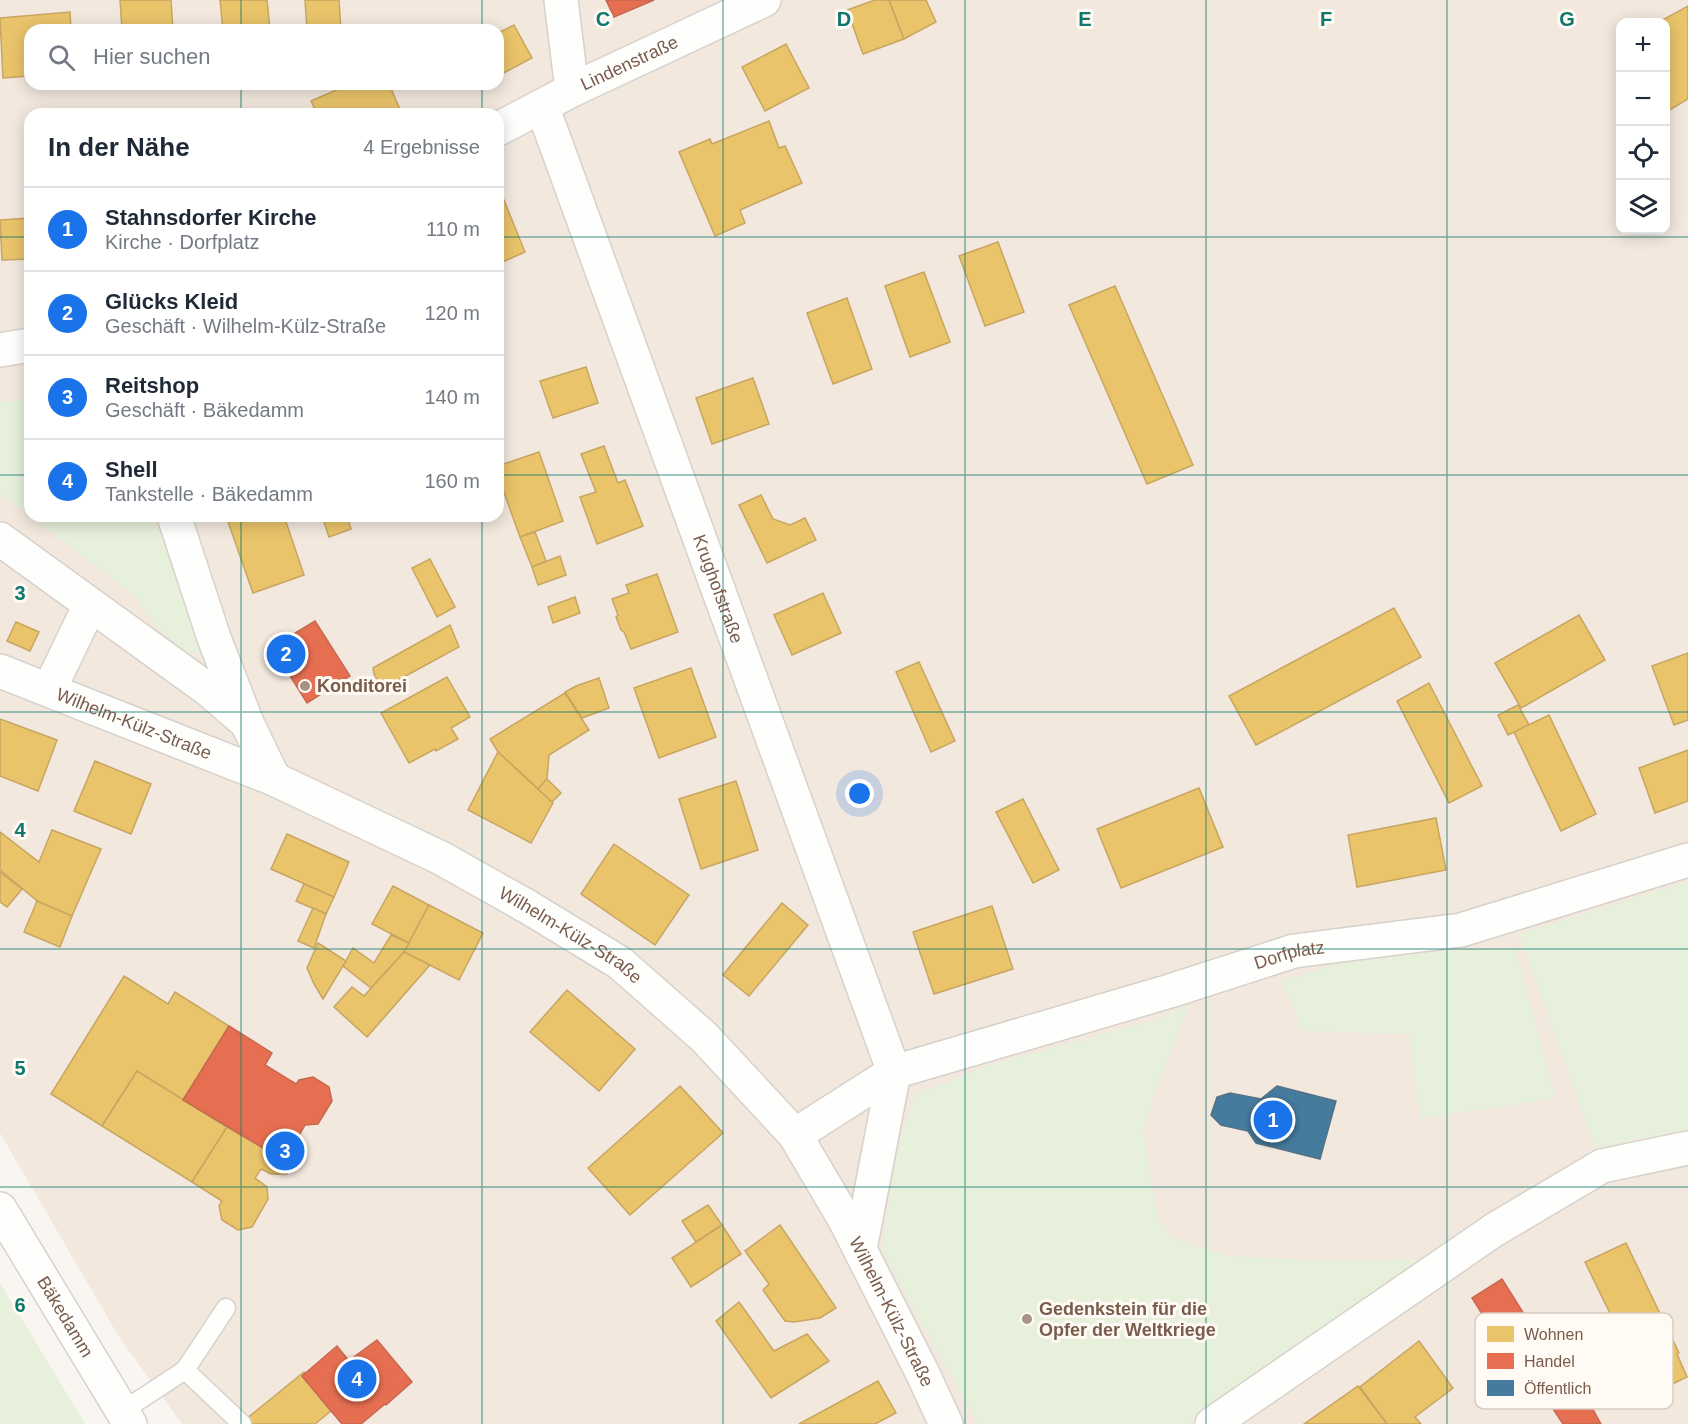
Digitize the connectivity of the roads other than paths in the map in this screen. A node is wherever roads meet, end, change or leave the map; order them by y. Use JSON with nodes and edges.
{"nodes":[{"id":1,"x":561,"y":0,"type":"edge"},
{"id":2,"x":764,"y":0,"type":"edge"},
{"id":3,"x":572,"y":90,"type":"junction"},
{"id":4,"x":542,"y":106,"type":"junction"},
{"id":5,"x":504,"y":126,"type":"edge"},
{"id":6,"x":24,"y":346,"type":"edge"},
{"id":7,"x":0,"y":350,"type":"edge"},
{"id":8,"x":176,"y":522,"type":"edge"},
{"id":9,"x":0,"y":539,"type":"edge"},
{"id":10,"x":90,"y":605,"type":"junction"},
{"id":11,"x":0,"y":671,"type":"edge"},
{"id":12,"x":49,"y":690,"type":"junction"},
{"id":13,"x":247,"y":723,"type":"junction"},
{"id":14,"x":274,"y":779,"type":"junction"},
{"id":15,"x":1688,"y":860,"type":"edge"},
{"id":16,"x":894,"y":1072,"type":"junction"},
{"id":17,"x":795,"y":1134,"type":"junction"},
{"id":18,"x":1688,"y":1148,"type":"edge"},
{"id":19,"x":0,"y":1209,"type":"edge"},
{"id":20,"x":860,"y":1249,"type":"junction"},
{"id":21,"x":226,"y":1308,"type":"dead end"},
{"id":22,"x":185,"y":1370,"type":"junction"},
{"id":23,"x":125,"y":1418,"type":"edge"},
{"id":24,"x":242,"y":1424,"type":"edge"},
{"id":25,"x":946,"y":1424,"type":"edge"},
{"id":26,"x":1212,"y":1424,"type":"edge"}],
"edges":[{"from":1,"to":3,"type":"street"},
{"from":2,"to":3,"type":"street","name":"Lindenstraße"},
{"from":3,"to":4,"type":"street","name":"Lindenstraße"},
{"from":4,"to":5,"type":"street","name":"Lindenstraße"},
{"from":4,"to":16,"type":"street","name":"Krughofstraße"},
{"from":6,"to":7,"type":"street"},
{"from":8,"to":13,"type":"street"},
{"from":9,"to":10,"type":"street"},
{"from":10,"to":12,"type":"street"},
{"from":10,"to":13,"type":"street"},
{"from":11,"to":12,"type":"street","name":"Wilhelm-Külz-Straße"},
{"from":12,"to":14,"type":"street","name":"Wilhelm-Külz-Straße"},
{"from":13,"to":14,"type":"street"},
{"from":14,"to":17,"type":"street","name":"Wilhelm-Külz-Straße"},
{"from":15,"to":16,"type":"street","name":"Dorfplatz"},
{"from":16,"to":17,"type":"street","name":"Dorfplatz"},
{"from":16,"to":20,"type":"street"},
{"from":17,"to":20,"type":"street","name":"Wilhelm-Külz-Straße"},
{"from":18,"to":26,"type":"street"},
{"from":19,"to":23,"type":"street","name":"Bäkedamm"},
{"from":20,"to":25,"type":"street","name":"Wilhelm-Külz-Straße"},
{"from":21,"to":22,"type":"lane"},
{"from":22,"to":23,"type":"lane"},
{"from":22,"to":24,"type":"lane"}]}
